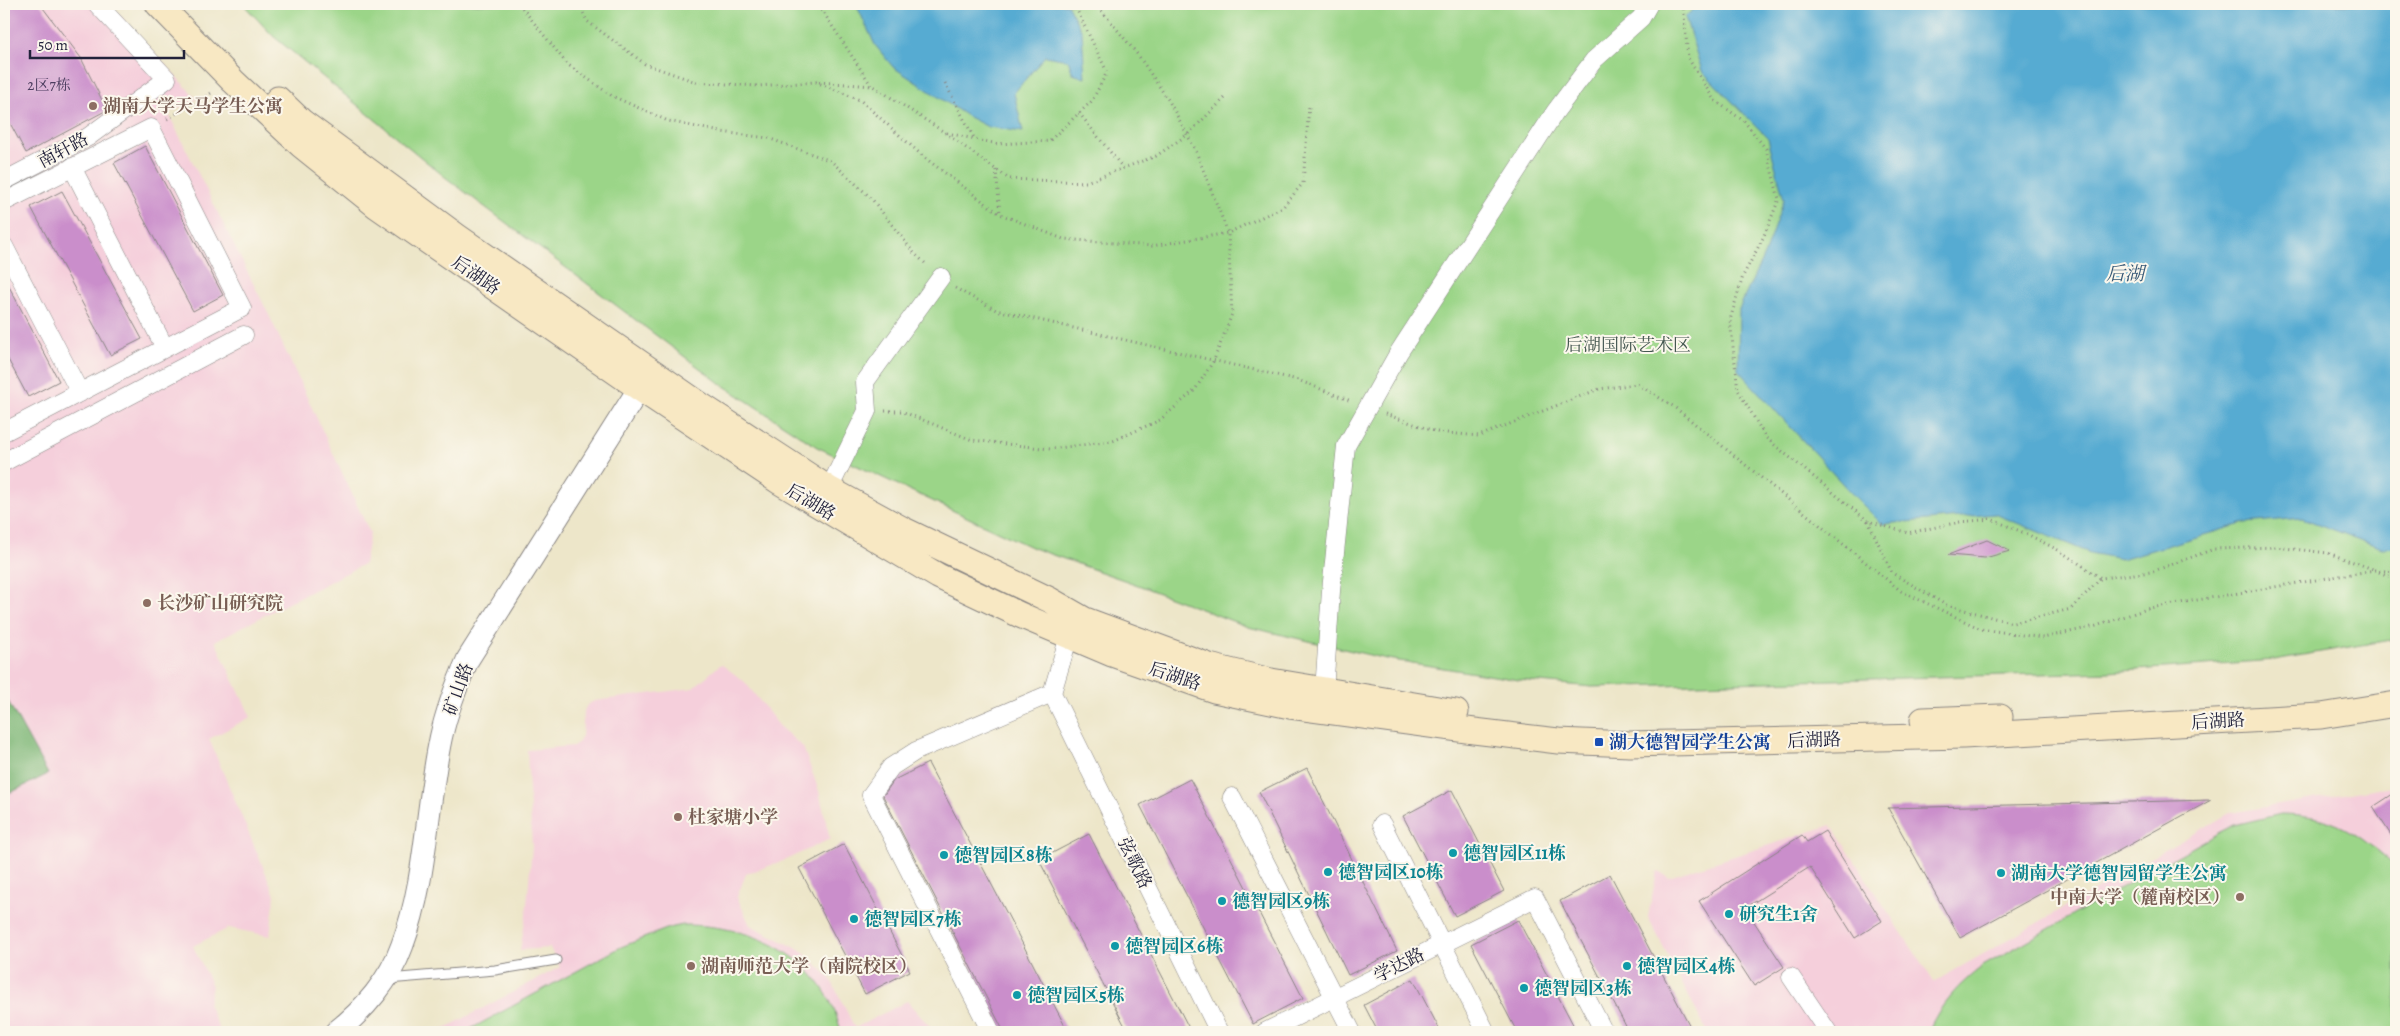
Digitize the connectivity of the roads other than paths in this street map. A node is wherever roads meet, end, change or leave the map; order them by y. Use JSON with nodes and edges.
{"nodes":[{"id":1,"x":97,"y":4,"type":"edge"},
{"id":2,"x":158,"y":4,"type":"edge"},
{"id":3,"x":182,"y":4,"type":"edge"},
{"id":4,"x":1648,"y":4,"type":"edge"},
{"id":5,"x":72,"y":167,"type":"junction"},
{"id":6,"x":4,"y":181,"type":"edge"},
{"id":7,"x":4,"y":202,"type":"edge"},
{"id":8,"x":4,"y":246,"type":"edge"},
{"id":9,"x":942,"y":277,"type":"road end"},
{"id":10,"x":244,"y":335,"type":"dead end"},
{"id":11,"x":165,"y":348,"type":"junction"},
{"id":12,"x":651,"y":383,"type":"junction"},
{"id":13,"x":80,"y":393,"type":"junction"},
{"id":14,"x":4,"y":432,"type":"edge"},
{"id":15,"x":4,"y":462,"type":"edge"},
{"id":16,"x":828,"y":489,"type":"junction"},
{"id":17,"x":1069,"y":636,"type":"junction"},
{"id":18,"x":2396,"y":687,"type":"edge"},
{"id":19,"x":1324,"y":691,"type":"junction"},
{"id":20,"x":1052,"y":693,"type":"junction"},
{"id":21,"x":2396,"y":704,"type":"edge"},
{"id":22,"x":1232,"y":797,"type":"dead end"},
{"id":23,"x":1382,"y":824,"type":"dead end"},
{"id":24,"x":1441,"y":944,"type":"junction"},
{"id":25,"x":556,"y":960,"type":"dead end"},
{"id":26,"x":1791,"y":977,"type":"dead end"},
{"id":27,"x":391,"y":979,"type":"junction"},
{"id":28,"x":1334,"y":998,"type":"junction"},
{"id":29,"x":336,"y":1032,"type":"edge"},
{"id":30,"x":353,"y":1032,"type":"edge"},
{"id":31,"x":991,"y":1032,"type":"edge"},
{"id":32,"x":1218,"y":1032,"type":"edge"},
{"id":33,"x":1265,"y":1032,"type":"edge"},
{"id":34,"x":1352,"y":1032,"type":"edge"},
{"id":35,"x":1486,"y":1032,"type":"edge"},
{"id":36,"x":1604,"y":1032,"type":"edge"},
{"id":37,"x":1828,"y":1032,"type":"edge"}],
"edges":[{"from":1,"to":6,"type":"street","name":"南轩路"},
{"from":2,"to":12,"type":"main road","name":"后湖路"},
{"from":3,"to":12,"type":"main road","name":"后湖路"},
{"from":4,"to":19,"type":"street"},
{"from":5,"to":7,"type":"street"},
{"from":5,"to":11,"type":"street"},
{"from":5,"to":11,"type":"street"},
{"from":8,"to":13,"type":"street"},
{"from":9,"to":16,"type":"street"},
{"from":10,"to":15,"type":"street"},
{"from":11,"to":13,"type":"street"},
{"from":12,"to":16,"type":"main road","name":"后湖路"},
{"from":12,"to":17,"type":"main road","name":"后湖路"},
{"from":12,"to":27,"type":"street","name":"矿山路"},
{"from":13,"to":14,"type":"street"},
{"from":16,"to":19,"type":"main road","name":"后湖路"},
{"from":17,"to":20,"type":"street"},
{"from":17,"to":21,"type":"main road","name":"后湖路"},
{"from":18,"to":19,"type":"main road","name":"后湖路"},
{"from":20,"to":31,"type":"street"},
{"from":20,"to":32,"type":"street","name":"弦歌路"},
{"from":22,"to":28,"type":"street"},
{"from":23,"to":24,"type":"street"},
{"from":24,"to":28,"type":"street","name":"学达路"},
{"from":24,"to":35,"type":"street"},
{"from":24,"to":36,"type":"street","name":"学达路"},
{"from":25,"to":27,"type":"lane"},
{"from":26,"to":37,"type":"street"},
{"from":27,"to":29,"type":"street","name":"矿山路"},
{"from":27,"to":30,"type":"street","name":"矿山路"},
{"from":28,"to":33,"type":"street","name":"学达路"},
{"from":28,"to":34,"type":"street"}]}
